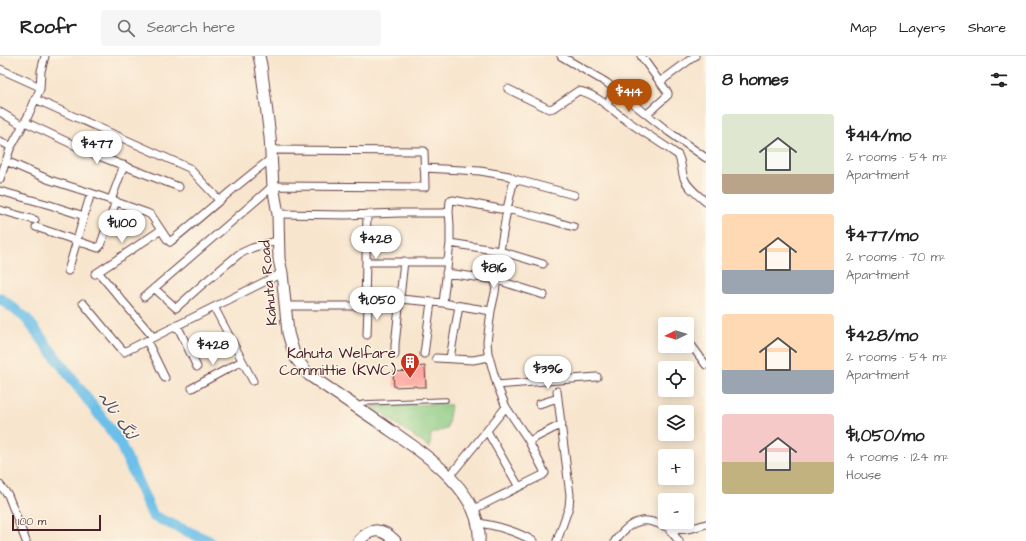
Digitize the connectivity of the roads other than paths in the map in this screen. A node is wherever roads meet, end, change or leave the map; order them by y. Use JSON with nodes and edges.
{"nodes":[{"id":1,"x":43,"y":56,"type":"edge"},
{"id":2,"x":259,"y":56,"type":"edge"},
{"id":3,"x":561,"y":56,"type":"edge"},
{"id":4,"x":641,"y":56,"type":"edge"},
{"id":5,"x":695,"y":56,"type":"edge"},
{"id":6,"x":0,"y":69,"type":"edge"},
{"id":7,"x":660,"y":82,"type":"junction"},
{"id":8,"x":40,"y":87,"type":"junction"},
{"id":9,"x":508,"y":89,"type":"dead end"},
{"id":10,"x":615,"y":90,"type":"junction"},
{"id":11,"x":36,"y":99,"type":"junction"},
{"id":12,"x":607,"y":104,"type":"junction"},
{"id":13,"x":0,"y":112,"type":"edge"},
{"id":14,"x":646,"y":114,"type":"junction"},
{"id":15,"x":24,"y":123,"type":"junction"},
{"id":16,"x":0,"y":141,"type":"edge"},
{"id":17,"x":11,"y":147,"type":"junction"},
{"id":18,"x":272,"y":154,"type":"junction"},
{"id":19,"x":706,"y":158,"type":"edge"},
{"id":20,"x":6,"y":161,"type":"junction"},
{"id":21,"x":124,"y":165,"type":"junction"},
{"id":22,"x":424,"y":168,"type":"junction"},
{"id":23,"x":0,"y":179,"type":"edge"},
{"id":24,"x":514,"y":179,"type":"junction"},
{"id":25,"x":273,"y":186,"type":"junction"},
{"id":26,"x":179,"y":187,"type":"dead end"},
{"id":27,"x":0,"y":192,"type":"edge"},
{"id":28,"x":92,"y":193,"type":"junction"},
{"id":29,"x":574,"y":195,"type":"dead end"},
{"id":30,"x":220,"y":200,"type":"junction"},
{"id":31,"x":113,"y":201,"type":"junction"},
{"id":32,"x":706,"y":202,"type":"edge"},
{"id":33,"x":507,"y":209,"type":"junction"},
{"id":34,"x":0,"y":210,"type":"edge"},
{"id":35,"x":449,"y":211,"type":"junction"},
{"id":36,"x":278,"y":214,"type":"junction"},
{"id":37,"x":367,"y":214,"type":"junction"},
{"id":38,"x":84,"y":216,"type":"junction"},
{"id":39,"x":574,"y":227,"type":"dead end"},
{"id":40,"x":161,"y":230,"type":"junction"},
{"id":41,"x":77,"y":240,"type":"junction"},
{"id":42,"x":279,"y":240,"type":"junction"},
{"id":43,"x":450,"y":243,"type":"junction"},
{"id":44,"x":500,"y":251,"type":"junction"},
{"id":45,"x":366,"y":262,"type":"junction"},
{"id":46,"x":404,"y":262,"type":"junction"},
{"id":47,"x":447,"y":262,"type":"junction"},
{"id":48,"x":543,"y":264,"type":"dead end"},
{"id":49,"x":68,"y":271,"type":"dead end"},
{"id":50,"x":282,"y":273,"type":"junction"},
{"id":51,"x":446,"y":273,"type":"junction"},
{"id":52,"x":497,"y":280,"type":"junction"},
{"id":53,"x":154,"y":288,"type":"junction"},
{"id":54,"x":544,"y":295,"type":"dead end"},
{"id":55,"x":144,"y":297,"type":"dead end"},
{"id":56,"x":399,"y":302,"type":"junction"},
{"id":57,"x":431,"y":302,"type":"junction"},
{"id":58,"x":83,"y":303,"type":"dead end"},
{"id":59,"x":443,"y":303,"type":"junction"},
{"id":60,"x":286,"y":306,"type":"junction"},
{"id":61,"x":367,"y":306,"type":"junction"},
{"id":62,"x":459,"y":306,"type":"junction"},
{"id":63,"x":214,"y":307,"type":"junction"},
{"id":64,"x":491,"y":311,"type":"junction"},
{"id":65,"x":178,"y":325,"type":"junction"},
{"id":66,"x":367,"y":335,"type":"dead end"},
{"id":67,"x":150,"y":339,"type":"junction"},
{"id":68,"x":694,"y":349,"type":"edge"},
{"id":69,"x":424,"y":354,"type":"dead end"},
{"id":70,"x":395,"y":355,"type":"dead end"},
{"id":71,"x":489,"y":357,"type":"junction"},
{"id":72,"x":436,"y":358,"type":"dead end"},
{"id":73,"x":450,"y":358,"type":"junction"},
{"id":74,"x":242,"y":361,"type":"junction"},
{"id":75,"x":706,"y":365,"type":"edge"},
{"id":76,"x":198,"y":367,"type":"dead end"},
{"id":77,"x":597,"y":377,"type":"dead end"},
{"id":78,"x":165,"y":378,"type":"dead end"},
{"id":79,"x":253,"y":381,"type":"dead end"},
{"id":80,"x":497,"y":385,"type":"junction"},
{"id":81,"x":192,"y":388,"type":"dead end"},
{"id":82,"x":446,"y":400,"type":"dead end"},
{"id":83,"x":539,"y":404,"type":"dead end"},
{"id":84,"x":356,"y":407,"type":"junction"},
{"id":85,"x":506,"y":407,"type":"junction"},
{"id":86,"x":562,"y":424,"type":"junction"},
{"id":87,"x":487,"y":431,"type":"junction"},
{"id":88,"x":529,"y":441,"type":"junction"},
{"id":89,"x":449,"y":477,"type":"junction"},
{"id":90,"x":0,"y":485,"type":"edge"},
{"id":91,"x":519,"y":487,"type":"junction"},
{"id":92,"x":474,"y":509,"type":"junction"},
{"id":93,"x":478,"y":523,"type":"junction"},
{"id":94,"x":658,"y":524,"type":"edge"},
{"id":95,"x":706,"y":524,"type":"edge"},
{"id":96,"x":694,"y":527,"type":"edge"},
{"id":97,"x":669,"y":529,"type":"edge"},
{"id":98,"x":529,"y":540,"type":"edge"},
{"id":99,"x":26,"y":541,"type":"edge"},
{"id":100,"x":358,"y":541,"type":"edge"},
{"id":101,"x":395,"y":541,"type":"edge"},
{"id":102,"x":479,"y":541,"type":"edge"},
{"id":103,"x":557,"y":541,"type":"edge"},
{"id":104,"x":615,"y":541,"type":"edge"},
{"id":105,"x":679,"y":541,"type":"edge"}],
"edges":[{"from":1,"to":8,"type":"street"},
{"from":2,"to":18,"type":"highway","name":"Kahuta Road"},
{"from":3,"to":10,"type":"street"},
{"from":4,"to":7,"type":"street"},
{"from":5,"to":7,"type":"street"},
{"from":6,"to":8,"type":"street"},
{"from":7,"to":14,"type":"street"},
{"from":8,"to":11,"type":"street"},
{"from":9,"to":12,"type":"street"},
{"from":10,"to":12,"type":"street"},
{"from":10,"to":14,"type":"street"},
{"from":11,"to":15,"type":"street"},
{"from":11,"to":30,"type":"street"},
{"from":12,"to":32,"type":"street"},
{"from":13,"to":15,"type":"street"},
{"from":14,"to":19,"type":"street"},
{"from":15,"to":17,"type":"street"},
{"from":15,"to":21,"type":"street"},
{"from":16,"to":17,"type":"street"},
{"from":17,"to":20,"type":"street"},
{"from":18,"to":22,"type":"street"},
{"from":18,"to":25,"type":"highway","name":"Kahuta Road"},
{"from":18,"to":30,"type":"street"},
{"from":20,"to":23,"type":"street"},
{"from":20,"to":28,"type":"street"},
{"from":21,"to":26,"type":"street"},
{"from":21,"to":31,"type":"street"},
{"from":22,"to":24,"type":"street"},
{"from":22,"to":25,"type":"street"},
{"from":24,"to":29,"type":"street"},
{"from":24,"to":33,"type":"street"},
{"from":25,"to":36,"type":"highway","name":"Kahuta Road"},
{"from":25,"to":53,"type":"street"},
{"from":27,"to":38,"type":"street"},
{"from":28,"to":31,"type":"street"},
{"from":28,"to":38,"type":"street"},
{"from":30,"to":40,"type":"street"},
{"from":31,"to":40,"type":"street"},
{"from":31,"to":41,"type":"street"},
{"from":33,"to":35,"type":"street"},
{"from":33,"to":39,"type":"street"},
{"from":33,"to":44,"type":"street"},
{"from":34,"to":41,"type":"street"},
{"from":35,"to":37,"type":"street"},
{"from":35,"to":43,"type":"street"},
{"from":36,"to":37,"type":"street"},
{"from":36,"to":42,"type":"highway","name":"Kahuta Road"},
{"from":37,"to":45,"type":"street"},
{"from":38,"to":41,"type":"street"},
{"from":40,"to":67,"type":"street"},
{"from":41,"to":49,"type":"street"},
{"from":42,"to":50,"type":"highway","name":"Kahuta Road"},
{"from":42,"to":53,"type":"street"},
{"from":43,"to":44,"type":"street"},
{"from":43,"to":47,"type":"street"},
{"from":44,"to":48,"type":"street"},
{"from":44,"to":52,"type":"street"},
{"from":45,"to":46,"type":"street"},
{"from":45,"to":61,"type":"street"},
{"from":46,"to":47,"type":"street"},
{"from":46,"to":56,"type":"street"},
{"from":47,"to":51,"type":"street"},
{"from":50,"to":60,"type":"highway","name":"Kahuta Road"},
{"from":50,"to":63,"type":"street"},
{"from":51,"to":52,"type":"street"},
{"from":51,"to":59,"type":"street"},
{"from":52,"to":54,"type":"street"},
{"from":52,"to":64,"type":"street"},
{"from":53,"to":55,"type":"street"},
{"from":56,"to":57,"type":"street"},
{"from":56,"to":61,"type":"street"},
{"from":56,"to":70,"type":"street"},
{"from":57,"to":59,"type":"street"},
{"from":57,"to":69,"type":"street"},
{"from":58,"to":67,"type":"street"},
{"from":59,"to":62,"type":"street"},
{"from":60,"to":61,"type":"street"},
{"from":60,"to":84,"type":"highway","name":"Kahuta Road"},
{"from":61,"to":66,"type":"street"},
{"from":62,"to":64,"type":"street"},
{"from":62,"to":73,"type":"street"},
{"from":63,"to":65,"type":"street"},
{"from":63,"to":74,"type":"street"},
{"from":64,"to":71,"type":"street"},
{"from":65,"to":67,"type":"street"},
{"from":65,"to":76,"type":"street"},
{"from":67,"to":78,"type":"street"},
{"from":68,"to":75,"type":"street"},
{"from":71,"to":73,"type":"street"},
{"from":71,"to":80,"type":"street"},
{"from":72,"to":73,"type":"street"},
{"from":74,"to":79,"type":"street"},
{"from":74,"to":81,"type":"street"},
{"from":77,"to":80,"type":"street"},
{"from":80,"to":85,"type":"street"},
{"from":82,"to":84,"type":"lane"},
{"from":83,"to":86,"type":"street"},
{"from":84,"to":89,"type":"highway","name":"Kahuta Road"},
{"from":85,"to":87,"type":"street"},
{"from":85,"to":88,"type":"street"},
{"from":86,"to":88,"type":"street"},
{"from":86,"to":103,"type":"street"},
{"from":87,"to":89,"type":"street"},
{"from":87,"to":91,"type":"street"},
{"from":88,"to":91,"type":"street"},
{"from":89,"to":92,"type":"highway","name":"Kahuta Road"},
{"from":90,"to":99,"type":"street"},
{"from":91,"to":92,"type":"street"},
{"from":92,"to":93,"type":"highway","name":"Kahuta Road"},
{"from":93,"to":98,"type":"street"},
{"from":93,"to":102,"type":"highway","name":"Kahuta Road"},
{"from":94,"to":104,"type":"street"},
{"from":95,"to":96,"type":"street"},
{"from":97,"to":105,"type":"street"},
{"from":100,"to":101,"type":"highway"}]}
